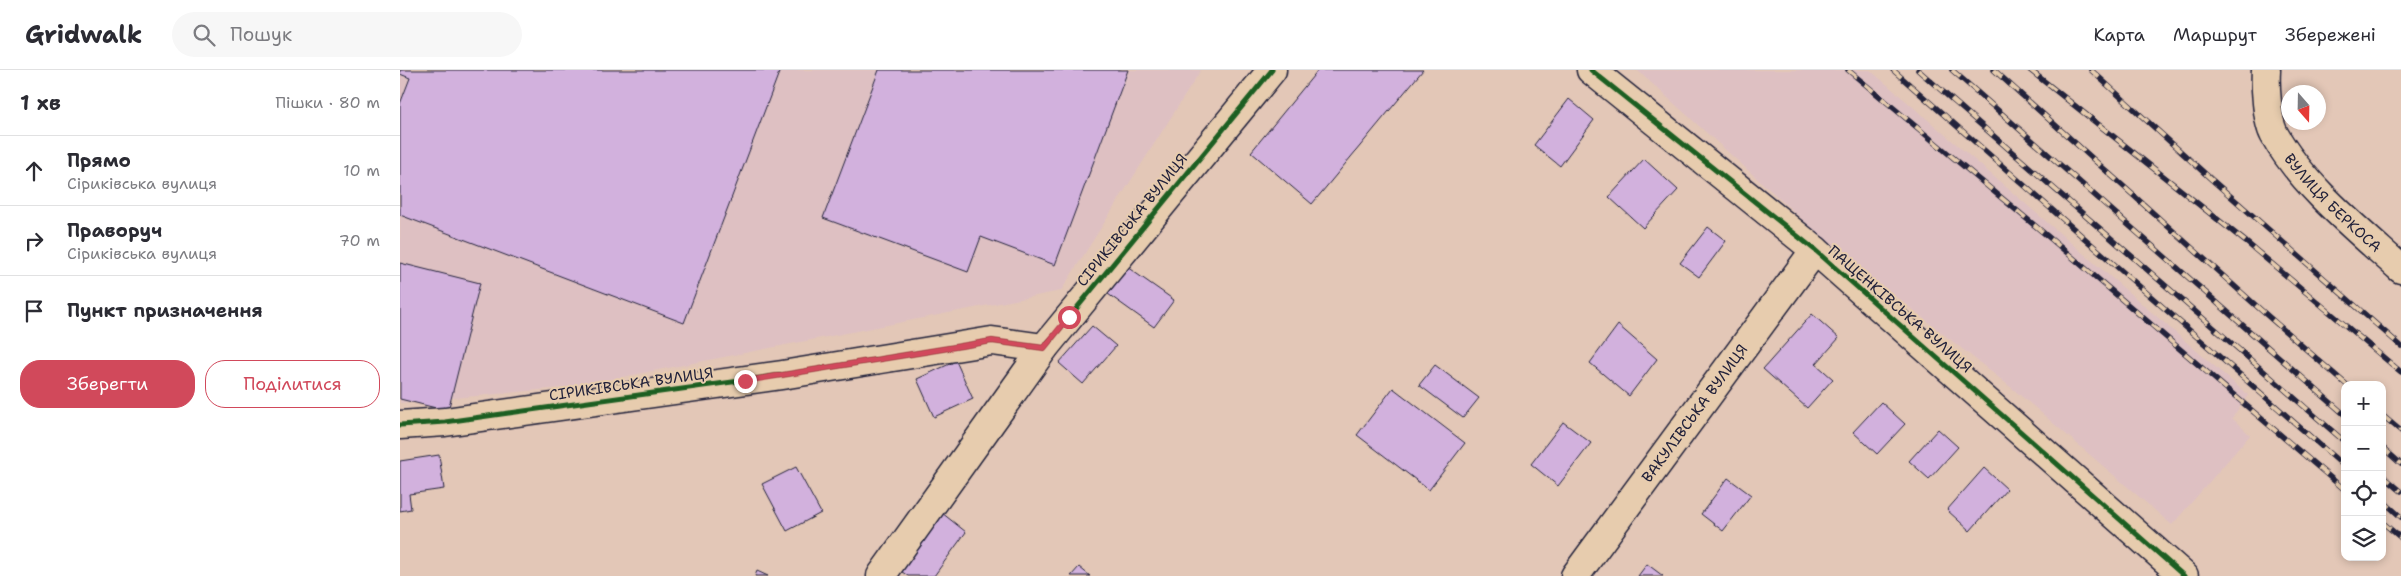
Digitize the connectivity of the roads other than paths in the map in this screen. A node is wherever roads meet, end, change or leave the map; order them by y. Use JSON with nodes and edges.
{"nodes":[{"id":1,"x":1272,"y":70,"type":"edge"},
{"id":2,"x":1591,"y":70,"type":"edge"},
{"id":3,"x":2266,"y":70,"type":"edge"},
{"id":4,"x":1815,"y":250,"type":"junction"},
{"id":5,"x":2401,"y":269,"type":"edge"},
{"id":6,"x":1044,"y":348,"type":"junction"},
{"id":7,"x":400,"y":425,"type":"edge"},
{"id":8,"x":880,"y":576,"type":"edge"},
{"id":9,"x":1575,"y":576,"type":"edge"},
{"id":10,"x":2184,"y":576,"type":"edge"}],
"edges":[{"from":1,"to":6,"type":"street","name":"СІРИКІВСЬКА ВУЛИЦЯ"},
{"from":2,"to":4,"type":"street","name":"ПАЩЕНКІВСЬКА ВУЛИЦЯ"},
{"from":3,"to":5,"type":"street","name":"ВУЛИЦЯ БЕРКОСА"},
{"from":4,"to":9,"type":"street","name":"ВАКУЛІВСЬКА ВУЛИЦЯ"},
{"from":4,"to":10,"type":"street","name":"ПАЩЕНКІВСЬКА ВУЛИЦЯ"},
{"from":6,"to":7,"type":"street","name":"СІРИКІВСЬКА ВУЛИЦЯ"},
{"from":6,"to":8,"type":"street"}]}
